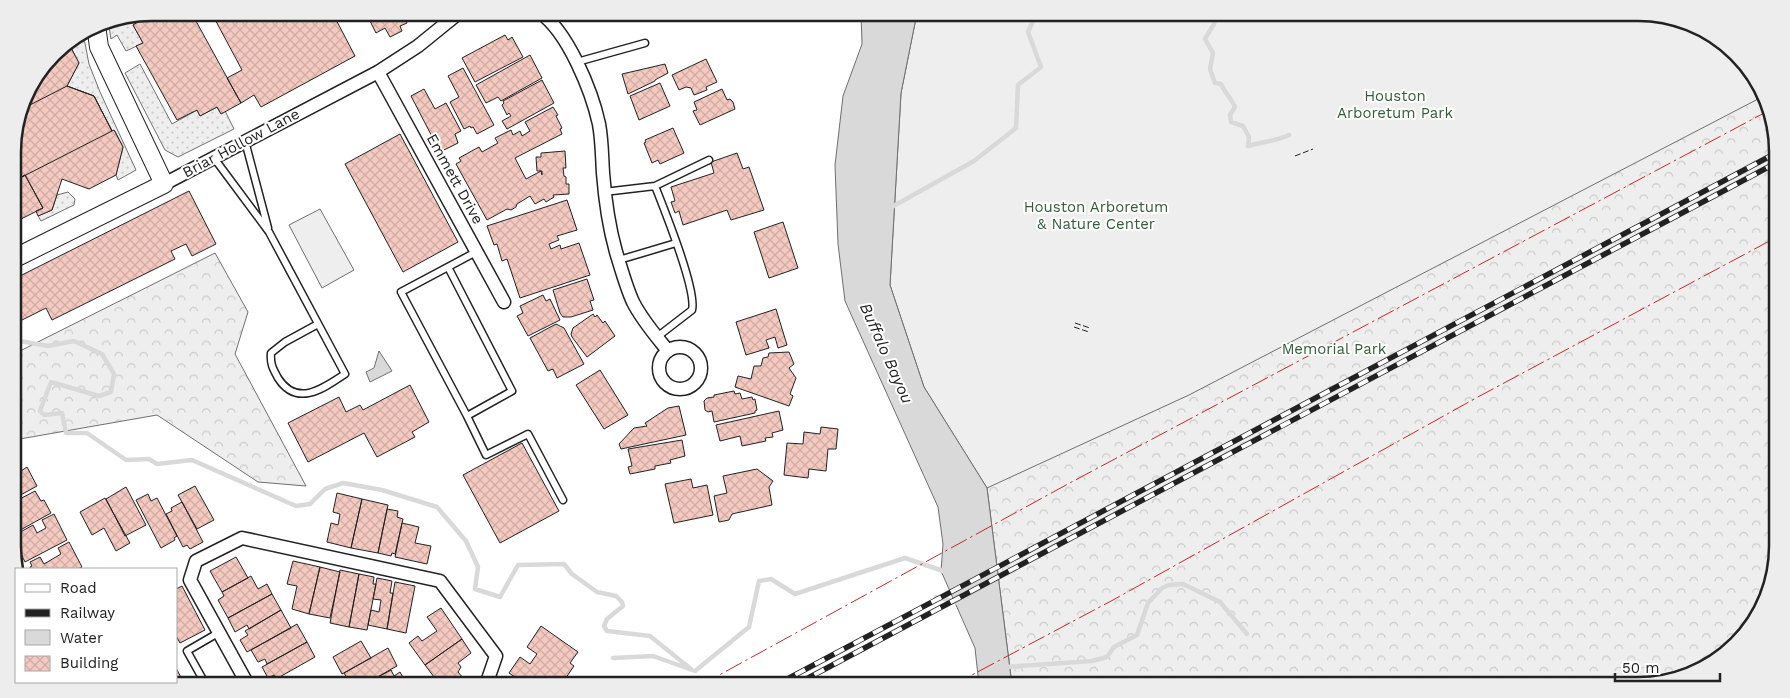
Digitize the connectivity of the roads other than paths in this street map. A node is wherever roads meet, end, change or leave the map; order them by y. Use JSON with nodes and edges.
{"nodes":[{"id":1,"x":448,"y":22,"type":"edge"},
{"id":2,"x":550,"y":22,"type":"edge"},
{"id":3,"x":97,"y":34,"type":"edge"},
{"id":4,"x":645,"y":43,"type":"dead end"},
{"id":5,"x":577,"y":62,"type":"junction"},
{"id":6,"x":378,"y":72,"type":"junction"},
{"id":7,"x":245,"y":142,"type":"junction"},
{"id":8,"x":214,"y":158,"type":"junction"},
{"id":9,"x":709,"y":160,"type":"dead end"},
{"id":10,"x":164,"y":184,"type":"junction"},
{"id":11,"x":655,"y":186,"type":"junction"},
{"id":12,"x":604,"y":192,"type":"junction"},
{"id":13,"x":269,"y":232,"type":"junction"},
{"id":14,"x":676,"y":243,"type":"junction"},
{"id":15,"x":476,"y":252,"type":"junction"},
{"id":16,"x":22,"y":255,"type":"edge"},
{"id":17,"x":619,"y":260,"type":"junction"},
{"id":18,"x":448,"y":268,"type":"junction"},
{"id":19,"x":504,"y":302,"type":"dead end"},
{"id":20,"x":318,"y":324,"type":"junction"},
{"id":21,"x":657,"y":337,"type":"junction"},
{"id":22,"x":668,"y":351,"type":"dead end"},
{"id":23,"x":467,"y":416,"type":"junction"},
{"id":24,"x":563,"y":500,"type":"dead end"},
{"id":25,"x":218,"y":633,"type":"junction"},
{"id":26,"x":201,"y":677,"type":"edge"},
{"id":27,"x":243,"y":677,"type":"edge"},
{"id":28,"x":489,"y":677,"type":"edge"}],
"edges":[{"from":1,"to":6,"type":"street","name":"Briar Hollow Lane"},
{"from":2,"to":5,"type":"street"},
{"from":3,"to":10,"type":"street"},
{"from":4,"to":5,"type":"lane"},
{"from":5,"to":12,"type":"street"},
{"from":6,"to":7,"type":"street","name":"Briar Hollow Lane"},
{"from":6,"to":15,"type":"street","name":"Emmett Drive"},
{"from":7,"to":8,"type":"street","name":"Briar Hollow Lane"},
{"from":7,"to":13,"type":"lane"},
{"from":8,"to":10,"type":"street","name":"Briar Hollow Lane"},
{"from":8,"to":13,"type":"lane"},
{"from":9,"to":11,"type":"lane"},
{"from":10,"to":16,"type":"street","name":"Briar Hollow Lane"},
{"from":11,"to":12,"type":"lane"},
{"from":11,"to":14,"type":"lane"},
{"from":12,"to":17,"type":"street"},
{"from":13,"to":20,"type":"lane"},
{"from":14,"to":17,"type":"lane"},
{"from":14,"to":21,"type":"lane"},
{"from":15,"to":18,"type":"lane"},
{"from":15,"to":19,"type":"street","name":"Emmett Drive"},
{"from":17,"to":21,"type":"street"},
{"from":18,"to":23,"type":"lane"},
{"from":18,"to":23,"type":"lane"},
{"from":20,"to":20,"type":"lane"},
{"from":21,"to":22,"type":"street"},
{"from":23,"to":24,"type":"lane"},
{"from":25,"to":26,"type":"lane"},
{"from":25,"to":27,"type":"street"},
{"from":25,"to":28,"type":"street"}]}
